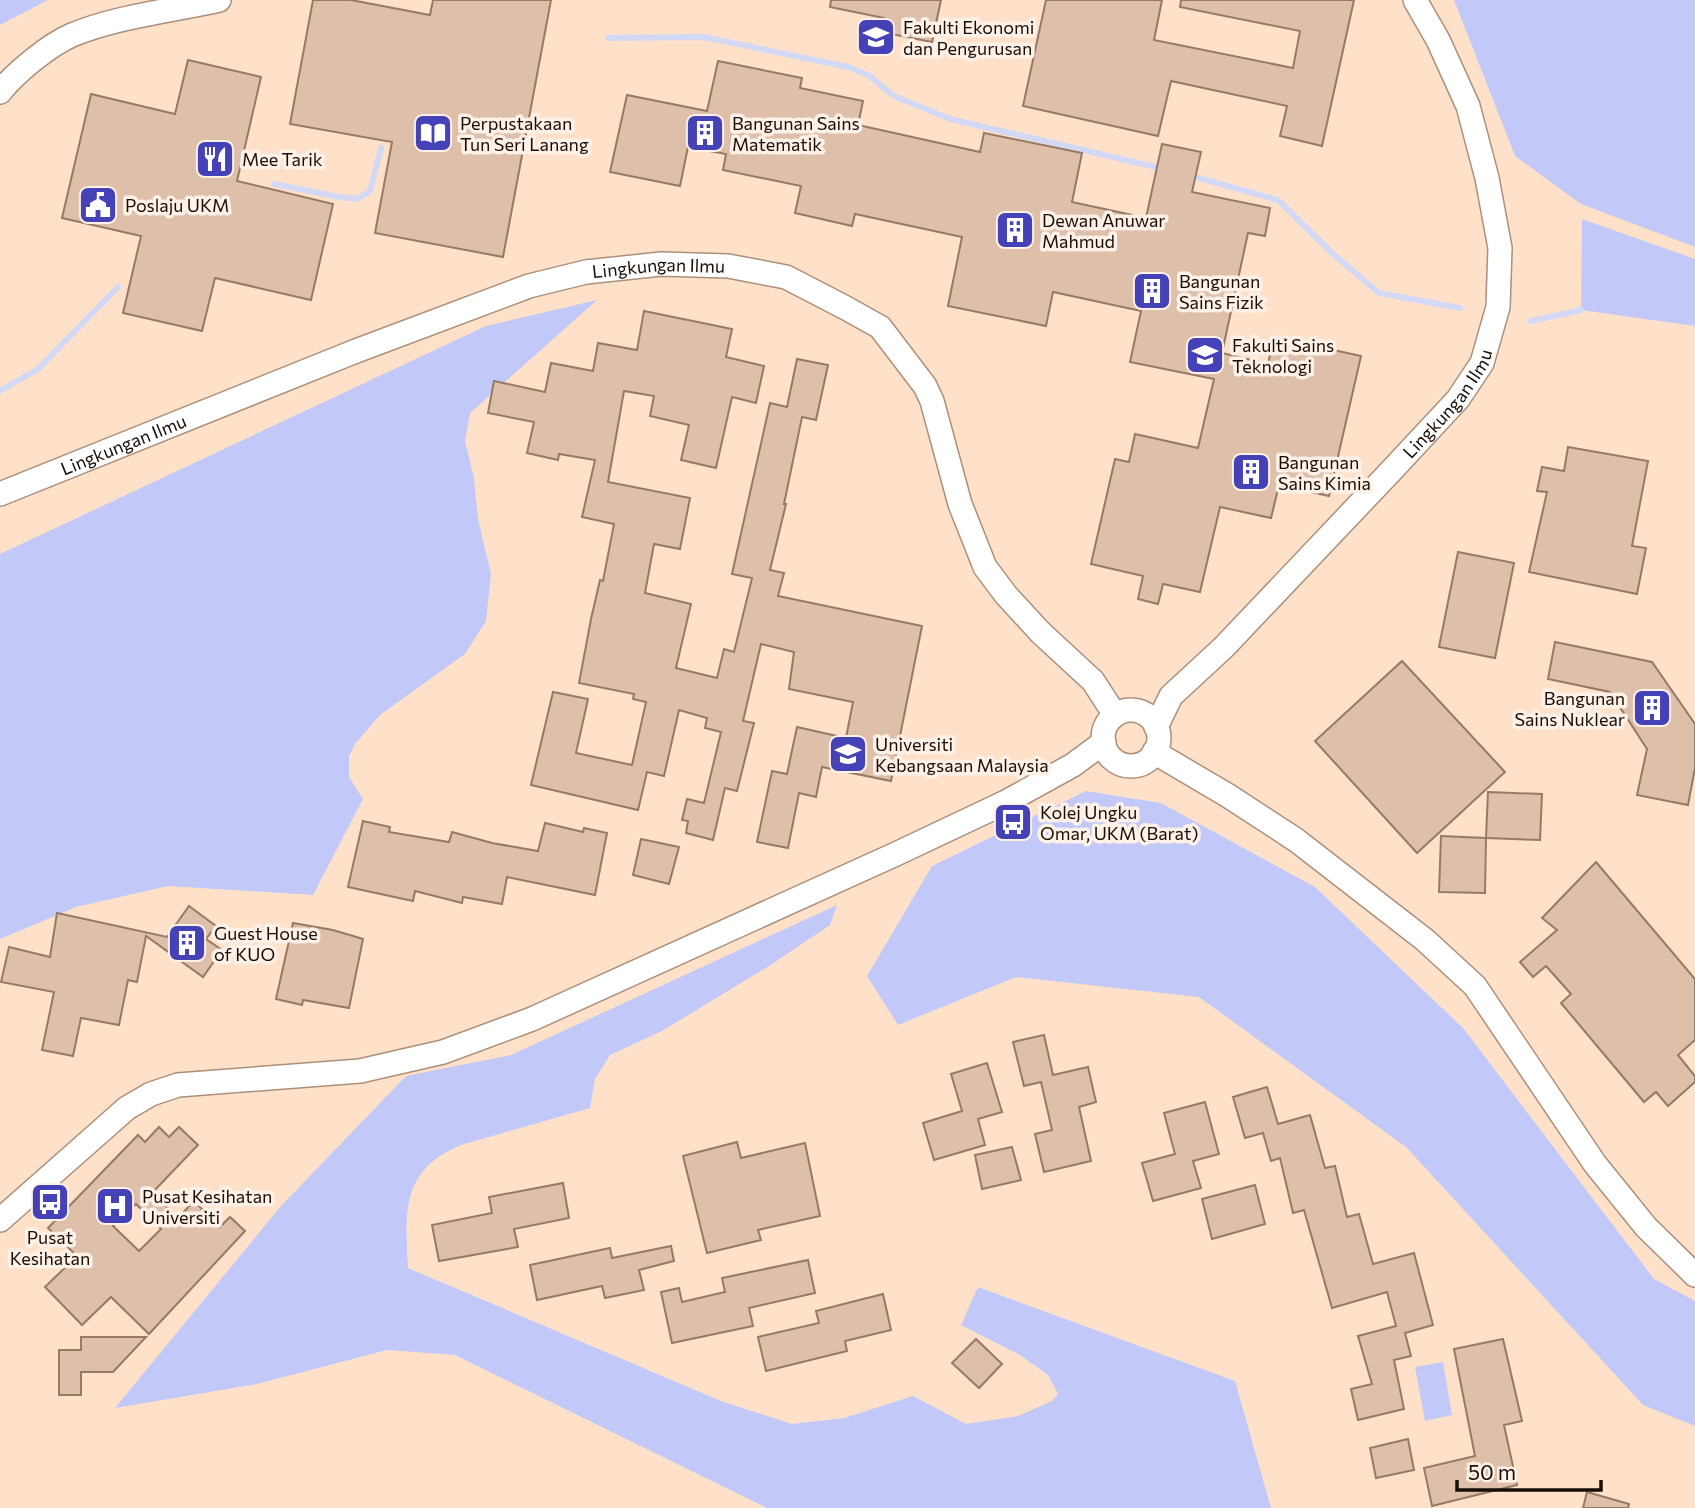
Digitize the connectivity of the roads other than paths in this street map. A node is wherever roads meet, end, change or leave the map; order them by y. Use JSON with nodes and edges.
{"nodes":[{"id":1,"x":219,"y":0,"type":"edge"},
{"id":2,"x":1415,"y":0,"type":"edge"},
{"id":3,"x":0,"y":92,"type":"edge"},
{"id":4,"x":0,"y":494,"type":"edge"},
{"id":5,"x":1115,"y":715,"type":"junction"},
{"id":6,"x":1157,"y":727,"type":"junction"},
{"id":7,"x":1104,"y":742,"type":"junction"},
{"id":8,"x":1154,"y":752,"type":"junction"},
{"id":9,"x":0,"y":1220,"type":"edge"},
{"id":10,"x":1695,"y":1275,"type":"edge"}],
"edges":[{"from":1,"to":3,"type":"street"},
{"from":2,"to":6,"type":"street","name":"Lingkungan Ilmu"},
{"from":4,"to":5,"type":"street","name":"Lingkungan Ilmu"},
{"from":5,"to":6,"type":"street"},
{"from":5,"to":7,"type":"street"},
{"from":6,"to":8,"type":"street"},
{"from":7,"to":8,"type":"street"},
{"from":7,"to":9,"type":"street"},
{"from":8,"to":10,"type":"street"}]}
